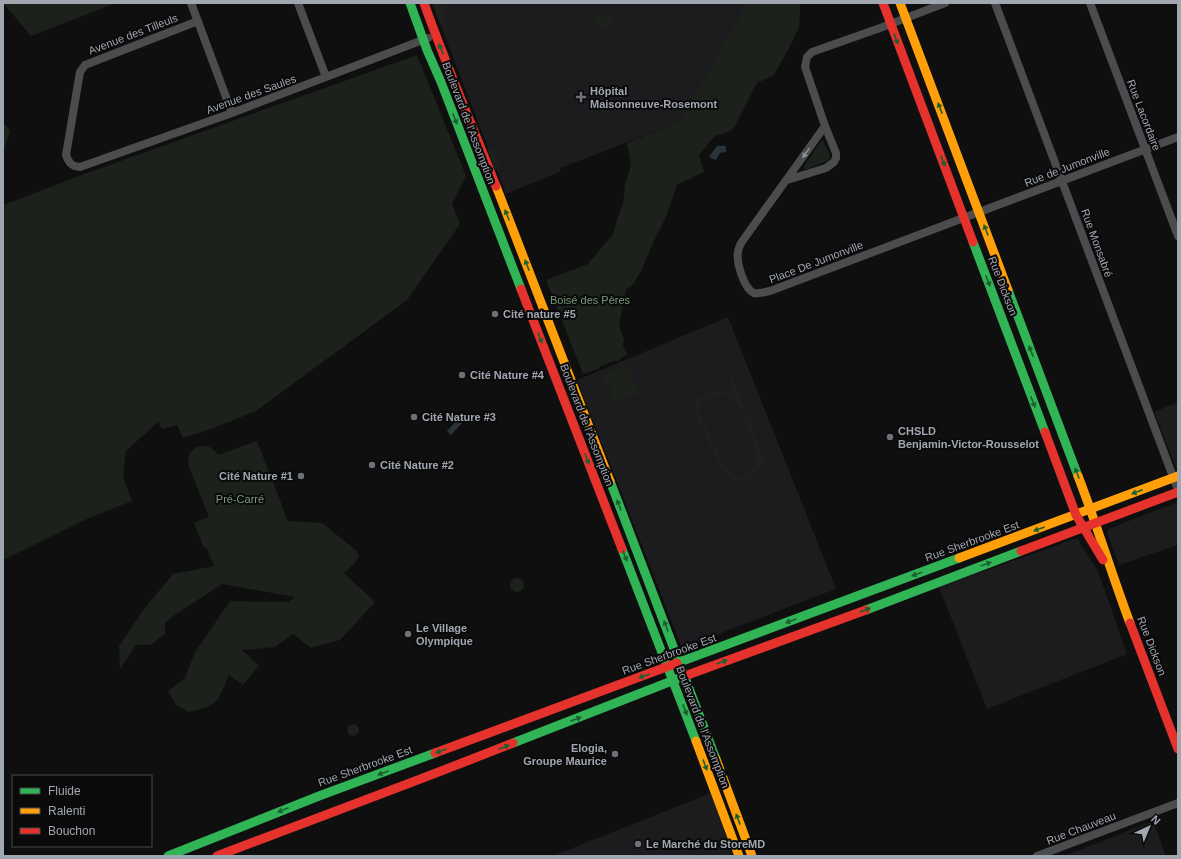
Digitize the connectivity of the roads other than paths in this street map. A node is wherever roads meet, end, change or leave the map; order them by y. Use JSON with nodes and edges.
{"nodes":[{"id":1,"x":191,"y":3,"type":"edge"},
{"id":2,"x":298,"y":3,"type":"edge"},
{"id":3,"x":410,"y":3,"type":"edge"},
{"id":4,"x":424,"y":3,"type":"edge"},
{"id":5,"x":883,"y":3,"type":"edge"},
{"id":6,"x":900,"y":3,"type":"edge"},
{"id":7,"x":945,"y":3,"type":"edge"},
{"id":8,"x":995,"y":3,"type":"edge"},
{"id":9,"x":1090,"y":3,"type":"edge"},
{"id":10,"x":906,"y":18,"type":"junction"},
{"id":11,"x":198,"y":22,"type":"junction"},
{"id":12,"x":891,"y":24,"type":"junction"},
{"id":13,"x":436,"y":35,"type":"junction"},
{"id":14,"x":424,"y":40,"type":"junction"},
{"id":15,"x":326,"y":78,"type":"junction"},
{"id":16,"x":232,"y":113,"type":"junction"},
{"id":17,"x":825,"y":126,"type":"junction"},
{"id":18,"x":1178,"y":137,"type":"edge"},
{"id":19,"x":1145,"y":149,"type":"junction"},
{"id":20,"x":73,"y":166,"type":"joint"},
{"id":21,"x":787,"y":180,"type":"junction"},
{"id":22,"x":1062,"y":180,"type":"junction"},
{"id":23,"x":979,"y":212,"type":"junction"},
{"id":24,"x":964,"y":218,"type":"junction"},
{"id":25,"x":1178,"y":236,"type":"edge"},
{"id":26,"x":1176,"y":477,"type":"edge"},
{"id":27,"x":1178,"y":491,"type":"edge"},
{"id":28,"x":1091,"y":510,"type":"junction"},
{"id":29,"x":1076,"y":515,"type":"junction"},
{"id":30,"x":1096,"y":523,"type":"junction"},
{"id":31,"x":1083,"y":528,"type":"junction"},
{"id":32,"x":1111,"y":573,"type":"junction"},
{"id":33,"x":680,"y":662,"type":"junction"},
{"id":34,"x":668,"y":667,"type":"junction"},
{"id":35,"x":686,"y":676,"type":"junction"},
{"id":36,"x":674,"y":681,"type":"junction"},
{"id":37,"x":703,"y":723,"type":"junction"},
{"id":38,"x":692,"y":728,"type":"junction"},
{"id":39,"x":1178,"y":749,"type":"edge"},
{"id":40,"x":1178,"y":803,"type":"edge"},
{"id":41,"x":184,"y":853,"type":"edge"},
{"id":42,"x":168,"y":856,"type":"edge"},
{"id":43,"x":217,"y":856,"type":"edge"},
{"id":44,"x":739,"y":856,"type":"edge"},
{"id":45,"x":752,"y":856,"type":"edge"},
{"id":46,"x":1037,"y":856,"type":"edge"}],
"edges":[{"from":1,"to":11,"type":"street"},
{"from":2,"to":15,"type":"street"},
{"from":3,"to":14,"type":"main road","name":"Boulevard de l'Assomption"},
{"from":4,"to":13,"type":"main road","name":"Boulevard de l'Assomption"},
{"from":5,"to":12,"type":"main road","name":"Rue Dickson"},
{"from":6,"to":10,"type":"main road","name":"Rue Dickson"},
{"from":7,"to":10,"type":"street"},
{"from":8,"to":22,"type":"street","name":"Rue Monsabré"},
{"from":9,"to":19,"type":"street","name":"Rue Lacordaire"},
{"from":10,"to":12,"type":"street"},
{"from":23,"to":10,"type":"main road","name":"Rue Dickson","one_way":true},
{"from":11,"to":16,"type":"street"},
{"from":11,"to":20,"type":"street","name":"Avenue des Tilleuls"},
{"from":12,"to":17,"type":"street"},
{"from":12,"to":24,"type":"main road","name":"Rue Dickson","one_way":true},
{"from":13,"to":14,"type":"street","name":"Avenue des Saules"},
{"from":33,"to":13,"type":"main road","name":"Boulevard de l'Assomption","one_way":true},
{"from":14,"to":15,"type":"street","name":"Avenue des Saules"},
{"from":14,"to":34,"type":"main road","name":"Boulevard de l'Assomption","one_way":true},
{"from":15,"to":16,"type":"street","name":"Avenue des Saules"},
{"from":16,"to":20,"type":"street","name":"Avenue des Saules"},
{"from":17,"to":21,"type":"street","name":"Place De Jumonville","one_way":true},
{"from":17,"to":21,"type":"street"},
{"from":18,"to":19,"type":"street","name":"Rue de Jumonville"},
{"from":19,"to":22,"type":"street","name":"Rue de Jumonville"},
{"from":19,"to":25,"type":"street","name":"Rue Lacordaire"},
{"from":21,"to":24,"type":"street","name":"Place De Jumonville"},
{"from":22,"to":23,"type":"street","name":"Rue de Jumonville"},
{"from":22,"to":26,"type":"street","name":"Rue Monsabré"},
{"from":23,"to":24,"type":"street","name":"Rue de Jumonville"},
{"from":28,"to":23,"type":"main road","name":"Rue Dickson","one_way":true},
{"from":24,"to":29,"type":"main road","name":"Rue Dickson","one_way":true},
{"from":26,"to":27,"type":"street","name":"Rue Monsabré"},
{"from":26,"to":28,"type":"main road","name":"Rue Sherbrooke Est","one_way":true},
{"from":27,"to":30,"type":"main road"},
{"from":28,"to":29,"type":"main road","name":"Rue Sherbrooke Est"},
{"from":28,"to":30,"type":"main road","name":"Rue Dickson"},
{"from":29,"to":31,"type":"main road","name":"Rue Dickson"},
{"from":29,"to":33,"type":"main road","name":"Rue Sherbrooke Est","one_way":true},
{"from":30,"to":31,"type":"main road"},
{"from":30,"to":32,"type":"main road","name":"Rue Dickson"},
{"from":31,"to":32,"type":"main road","name":"Rue Dickson"},
{"from":35,"to":31,"type":"main road","one_way":true},
{"from":32,"to":39,"type":"main road","name":"Rue Dickson"},
{"from":33,"to":34,"type":"main road","name":"Rue Sherbrooke Est"},
{"from":33,"to":35,"type":"main road","name":"Boulevard de l'Assomption"},
{"from":34,"to":36,"type":"main road","name":"Boulevard de l'Assomption"},
{"from":34,"to":41,"type":"main road","name":"Rue Sherbrooke Est","one_way":true},
{"from":35,"to":36,"type":"main road"},
{"from":35,"to":37,"type":"main road","name":"Boulevard de l'Assomption"},
{"from":36,"to":38,"type":"main road","name":"Boulevard de l'Assomption","one_way":true},
{"from":43,"to":36,"type":"main road","one_way":true},
{"from":37,"to":38,"type":"main road"},
{"from":45,"to":37,"type":"main road","name":"Boulevard de l'Assomption","one_way":true},
{"from":38,"to":44,"type":"main road","name":"Boulevard de l'Assomption","one_way":true},
{"from":40,"to":46,"type":"street","name":"Rue Chauveau"},
{"from":41,"to":42,"type":"main road","name":"Rue Sherbrooke Est"}]}
